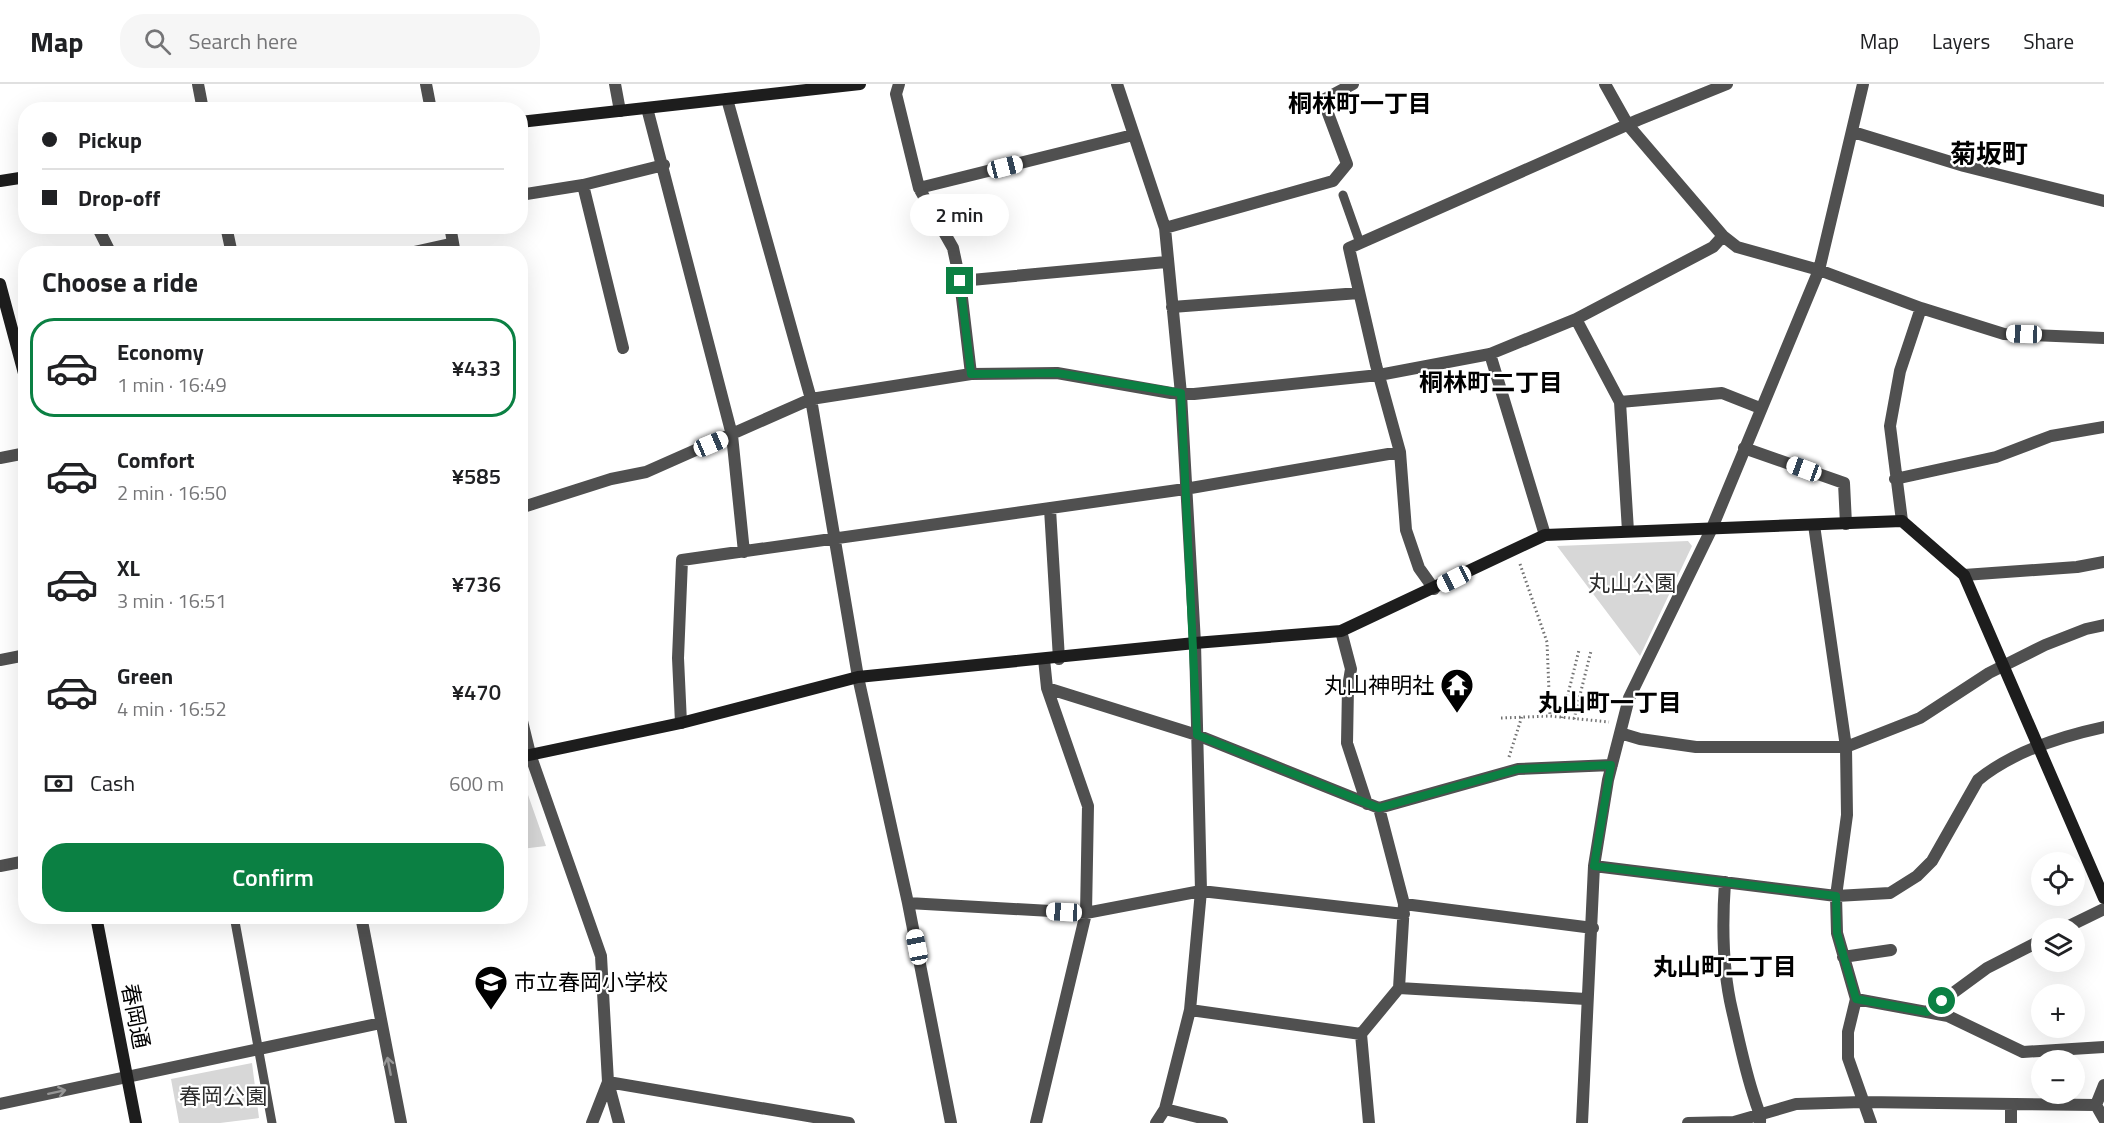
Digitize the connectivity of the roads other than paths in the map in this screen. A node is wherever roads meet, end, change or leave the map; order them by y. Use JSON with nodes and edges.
{"nodes":[{"id":1,"x":198,"y":84,"type":"edge"},
{"id":2,"x":426,"y":84,"type":"edge"},
{"id":3,"x":615,"y":84,"type":"edge"},
{"id":4,"x":860,"y":84,"type":"edge"},
{"id":5,"x":899,"y":84,"type":"edge"},
{"id":6,"x":1118,"y":84,"type":"edge"},
{"id":7,"x":1353,"y":84,"type":"edge"},
{"id":8,"x":1605,"y":84,"type":"edge"},
{"id":9,"x":1727,"y":84,"type":"edge"},
{"id":10,"x":1863,"y":84,"type":"edge"},
{"id":11,"x":727,"y":99,"type":"junction"},
{"id":12,"x":201,"y":102,"type":"edge"},
{"id":13,"x":429,"y":102,"type":"edge"},
{"id":14,"x":647,"y":108,"type":"junction"},
{"id":15,"x":620,"y":111,"type":"junction"},
{"id":16,"x":528,"y":121,"type":"edge"},
{"id":17,"x":1628,"y":125,"type":"junction"},
{"id":18,"x":1853,"y":132,"type":"junction"},
{"id":19,"x":1133,"y":135,"type":"junction"},
{"id":20,"x":664,"y":165,"type":"junction"},
{"id":21,"x":18,"y":178,"type":"edge"},
{"id":22,"x":0,"y":181,"type":"edge"},
{"id":23,"x":583,"y":185,"type":"junction"},
{"id":24,"x":919,"y":188,"type":"junction"},
{"id":25,"x":528,"y":194,"type":"edge"},
{"id":26,"x":1343,"y":195,"type":"dead end"},
{"id":27,"x":2104,"y":201,"type":"edge"},
{"id":28,"x":1165,"y":228,"type":"junction"},
{"id":29,"x":1724,"y":236,"type":"junction"},
{"id":30,"x":1360,"y":243,"type":"junction"},
{"id":31,"x":1166,"y":262,"type":"junction"},
{"id":32,"x":1819,"y":270,"type":"junction"},
{"id":33,"x":960,"y":281,"type":"junction"},
{"id":34,"x":1,"y":291,"type":"edge"},
{"id":35,"x":1359,"y":293,"type":"junction"},
{"id":36,"x":1172,"y":307,"type":"junction"},
{"id":37,"x":1921,"y":308,"type":"junction"},
{"id":38,"x":1576,"y":319,"type":"junction"},
{"id":39,"x":2104,"y":338,"type":"edge"},
{"id":40,"x":623,"y":348,"type":"dead end"},
{"id":41,"x":18,"y":352,"type":"edge"},
{"id":42,"x":1490,"y":354,"type":"junction"},
{"id":43,"x":971,"y":374,"type":"junction"},
{"id":44,"x":1379,"y":375,"type":"junction"},
{"id":45,"x":1181,"y":393,"type":"junction"},
{"id":46,"x":811,"y":399,"type":"junction"},
{"id":47,"x":1620,"y":402,"type":"junction"},
{"id":48,"x":1760,"y":408,"type":"junction"},
{"id":49,"x":2104,"y":427,"type":"edge"},
{"id":50,"x":732,"y":435,"type":"junction"},
{"id":51,"x":1744,"y":448,"type":"junction"},
{"id":52,"x":1400,"y":452,"type":"junction"},
{"id":53,"x":18,"y":455,"type":"edge"},
{"id":54,"x":0,"y":458,"type":"edge"},
{"id":55,"x":1895,"y":479,"type":"junction"},
{"id":56,"x":1185,"y":489,"type":"junction"},
{"id":57,"x":528,"y":505,"type":"edge"},
{"id":58,"x":1050,"y":509,"type":"junction"},
{"id":59,"x":1902,"y":521,"type":"junction"},
{"id":60,"x":1846,"y":524,"type":"junction"},
{"id":61,"x":1814,"y":525,"type":"junction"},
{"id":62,"x":1712,"y":528,"type":"junction"},
{"id":63,"x":1628,"y":531,"type":"junction"},
{"id":64,"x":1545,"y":535,"type":"junction"},
{"id":65,"x":834,"y":540,"type":"junction"},
{"id":66,"x":744,"y":552,"type":"junction"},
{"id":67,"x":2104,"y":562,"type":"edge"},
{"id":68,"x":1964,"y":576,"type":"junction"},
{"id":69,"x":1434,"y":589,"type":"junction"},
{"id":70,"x":2104,"y":625,"type":"edge"},
{"id":71,"x":1341,"y":631,"type":"junction"},
{"id":72,"x":1195,"y":643,"type":"junction"},
{"id":73,"x":18,"y":657,"type":"edge"},
{"id":74,"x":1044,"y":659,"type":"junction"},
{"id":75,"x":1059,"y":659,"type":"junction"},
{"id":76,"x":0,"y":660,"type":"edge"},
{"id":77,"x":2004,"y":666,"type":"junction"},
{"id":78,"x":858,"y":677,"type":"junction"},
{"id":79,"x":1047,"y":688,"type":"junction"},
{"id":80,"x":681,"y":723,"type":"junction"},
{"id":81,"x":2104,"y":727,"type":"edge"},
{"id":82,"x":1622,"y":728,"type":"junction"},
{"id":83,"x":1197,"y":735,"type":"junction"},
{"id":84,"x":1846,"y":747,"type":"junction"},
{"id":85,"x":2040,"y":747,"type":"junction"},
{"id":86,"x":528,"y":755,"type":"edge"},
{"id":87,"x":528,"y":764,"type":"edge"},
{"id":88,"x":1611,"y":765,"type":"junction"},
{"id":89,"x":1367,"y":804,"type":"junction"},
{"id":90,"x":1379,"y":808,"type":"junction"},
{"id":91,"x":18,"y":863,"type":"edge"},
{"id":92,"x":0,"y":866,"type":"edge"},
{"id":93,"x":1594,"y":866,"type":"junction"},
{"id":94,"x":1725,"y":882,"type":"junction"},
{"id":95,"x":1201,"y":891,"type":"junction"},
{"id":96,"x":1836,"y":896,"type":"junction"},
{"id":97,"x":2104,"y":898,"type":"edge"},
{"id":98,"x":908,"y":903,"type":"junction"},
{"id":99,"x":1404,"y":909,"type":"junction"},
{"id":100,"x":2104,"y":909,"type":"edge"},
{"id":101,"x":1086,"y":913,"type":"junction"},
{"id":102,"x":2085,"y":918,"type":"edge"},
{"id":103,"x":98,"y":924,"type":"edge"},
{"id":104,"x":235,"y":924,"type":"edge"},
{"id":105,"x":362,"y":924,"type":"edge"},
{"id":106,"x":1593,"y":928,"type":"junction"},
{"id":107,"x":2031,"y":946,"type":"edge"},
{"id":108,"x":1891,"y":950,"type":"dead end"},
{"id":109,"x":1843,"y":957,"type":"junction"},
{"id":110,"x":1399,"y":988,"type":"junction"},
{"id":111,"x":1586,"y":999,"type":"junction"},
{"id":112,"x":1856,"y":999,"type":"junction"},
{"id":113,"x":1191,"y":1010,"type":"junction"},
{"id":114,"x":1927,"y":1012,"type":"junction"},
{"id":115,"x":381,"y":1023,"type":"junction"},
{"id":116,"x":1361,"y":1034,"type":"junction"},
{"id":117,"x":256,"y":1047,"type":"junction"},
{"id":118,"x":2104,"y":1047,"type":"edge"},
{"id":119,"x":127,"y":1077,"type":"junction"},
{"id":120,"x":608,"y":1082,"type":"junction"},
{"id":121,"x":2104,"y":1085,"type":"edge"},
{"id":122,"x":1862,"y":1102,"type":"junction"},
{"id":123,"x":0,"y":1104,"type":"edge"},
{"id":124,"x":2011,"y":1105,"type":"junction"},
{"id":125,"x":2096,"y":1105,"type":"junction"},
{"id":126,"x":1164,"y":1109,"type":"junction"},
{"id":127,"x":1760,"y":1119,"type":"edge"},
{"id":128,"x":2104,"y":1119,"type":"edge"},
{"id":129,"x":136,"y":1123,"type":"edge"},
{"id":130,"x":272,"y":1123,"type":"edge"},
{"id":131,"x":401,"y":1123,"type":"edge"},
{"id":132,"x":592,"y":1123,"type":"edge"},
{"id":133,"x":619,"y":1123,"type":"edge"},
{"id":134,"x":849,"y":1123,"type":"edge"},
{"id":135,"x":951,"y":1123,"type":"edge"},
{"id":136,"x":1036,"y":1123,"type":"edge"},
{"id":137,"x":1156,"y":1123,"type":"edge"},
{"id":138,"x":1222,"y":1123,"type":"edge"},
{"id":139,"x":1369,"y":1123,"type":"edge"},
{"id":140,"x":1582,"y":1123,"type":"edge"},
{"id":141,"x":1688,"y":1123,"type":"edge"},
{"id":142,"x":1871,"y":1123,"type":"edge"},
{"id":143,"x":2011,"y":1123,"type":"edge"}],
"edges":[{"from":1,"to":12,"type":"street"},
{"from":2,"to":13,"type":"street"},
{"from":3,"to":15,"type":"street"},
{"from":4,"to":11,"type":"street"},
{"from":5,"to":24,"type":"street"},
{"from":6,"to":19,"type":"street"},
{"from":7,"to":28,"type":"street"},
{"from":8,"to":17,"type":"street"},
{"from":9,"to":17,"type":"street"},
{"from":10,"to":18,"type":"street"},
{"from":11,"to":14,"type":"street"},
{"from":11,"to":46,"type":"street"},
{"from":14,"to":15,"type":"street"},
{"from":14,"to":20,"type":"street"},
{"from":15,"to":16,"type":"street"},
{"from":17,"to":29,"type":"street"},
{"from":17,"to":30,"type":"street"},
{"from":18,"to":27,"type":"street"},
{"from":18,"to":32,"type":"street"},
{"from":19,"to":24,"type":"street"},
{"from":19,"to":28,"type":"street"},
{"from":20,"to":23,"type":"street"},
{"from":20,"to":50,"type":"street"},
{"from":21,"to":22,"type":"street"},
{"from":23,"to":25,"type":"street"},
{"from":23,"to":40,"type":"street"},
{"from":24,"to":33,"type":"street"},
{"from":26,"to":30,"type":"lane"},
{"from":28,"to":31,"type":"street"},
{"from":29,"to":32,"type":"street"},
{"from":29,"to":38,"type":"street"},
{"from":30,"to":35,"type":"street"},
{"from":31,"to":33,"type":"street"},
{"from":31,"to":36,"type":"street"},
{"from":32,"to":37,"type":"street"},
{"from":32,"to":48,"type":"street"},
{"from":33,"to":43,"type":"street"},
{"from":34,"to":41,"type":"street"},
{"from":35,"to":36,"type":"street"},
{"from":35,"to":44,"type":"street"},
{"from":36,"to":45,"type":"street"},
{"from":37,"to":39,"type":"street"},
{"from":37,"to":55,"type":"street"},
{"from":38,"to":42,"type":"street"},
{"from":38,"to":47,"type":"street"},
{"from":42,"to":44,"type":"street"},
{"from":42,"to":64,"type":"street"},
{"from":43,"to":45,"type":"street"},
{"from":43,"to":46,"type":"street"},
{"from":44,"to":45,"type":"street"},
{"from":44,"to":52,"type":"street"},
{"from":45,"to":56,"type":"street"},
{"from":46,"to":50,"type":"street"},
{"from":46,"to":65,"type":"street"},
{"from":47,"to":48,"type":"street"},
{"from":47,"to":63,"type":"street"},
{"from":48,"to":51,"type":"street"},
{"from":49,"to":55,"type":"street"},
{"from":50,"to":57,"type":"street"},
{"from":50,"to":66,"type":"street"},
{"from":51,"to":60,"type":"street"},
{"from":51,"to":62,"type":"street"},
{"from":52,"to":56,"type":"street"},
{"from":52,"to":69,"type":"street"},
{"from":53,"to":54,"type":"street"},
{"from":55,"to":59,"type":"street"},
{"from":56,"to":58,"type":"street"},
{"from":56,"to":72,"type":"street"},
{"from":58,"to":65,"type":"street"},
{"from":58,"to":75,"type":"street"},
{"from":59,"to":60,"type":"street"},
{"from":59,"to":68,"type":"street"},
{"from":60,"to":61,"type":"street"},
{"from":61,"to":62,"type":"street"},
{"from":61,"to":84,"type":"street"},
{"from":62,"to":63,"type":"street"},
{"from":62,"to":82,"type":"street"},
{"from":63,"to":64,"type":"street"},
{"from":64,"to":69,"type":"street"},
{"from":65,"to":66,"type":"street"},
{"from":65,"to":78,"type":"street"},
{"from":66,"to":80,"type":"street"},
{"from":67,"to":68,"type":"street"},
{"from":68,"to":77,"type":"street"},
{"from":69,"to":71,"type":"street"},
{"from":70,"to":77,"type":"street"},
{"from":71,"to":72,"type":"street"},
{"from":71,"to":89,"type":"street"},
{"from":72,"to":75,"type":"street"},
{"from":72,"to":83,"type":"street"},
{"from":73,"to":76,"type":"street"},
{"from":74,"to":75,"type":"street"},
{"from":74,"to":78,"type":"street"},
{"from":74,"to":79,"type":"street"},
{"from":77,"to":84,"type":"street"},
{"from":77,"to":85,"type":"street"},
{"from":78,"to":80,"type":"street"},
{"from":78,"to":98,"type":"street"},
{"from":79,"to":83,"type":"street"},
{"from":79,"to":101,"type":"street"},
{"from":80,"to":86,"type":"street"},
{"from":81,"to":85,"type":"street"},
{"from":82,"to":84,"type":"street"},
{"from":82,"to":88,"type":"street"},
{"from":83,"to":89,"type":"street"},
{"from":83,"to":95,"type":"street"},
{"from":84,"to":96,"type":"street"},
{"from":85,"to":96,"type":"street"},
{"from":85,"to":97,"type":"street"},
{"from":87,"to":120,"type":"street"},
{"from":88,"to":90,"type":"street"},
{"from":88,"to":93,"type":"street"},
{"from":89,"to":90,"type":"street"},
{"from":90,"to":99,"type":"street"},
{"from":91,"to":92,"type":"street"},
{"from":93,"to":94,"type":"street"},
{"from":93,"to":106,"type":"street"},
{"from":94,"to":96,"type":"street"},
{"from":94,"to":127,"type":"street"},
{"from":95,"to":99,"type":"street"},
{"from":95,"to":101,"type":"street"},
{"from":95,"to":113,"type":"street"},
{"from":96,"to":109,"type":"street"},
{"from":98,"to":101,"type":"street"},
{"from":98,"to":135,"type":"street"},
{"from":99,"to":106,"type":"street"},
{"from":99,"to":110,"type":"street"},
{"from":100,"to":102,"type":"street"},
{"from":101,"to":136,"type":"street"},
{"from":103,"to":119,"type":"street","name":"春岡通"},
{"from":104,"to":117,"type":"lane"},
{"from":105,"to":115,"type":"street"},
{"from":106,"to":111,"type":"street"},
{"from":107,"to":114,"type":"street"},
{"from":108,"to":109,"type":"street"},
{"from":109,"to":112,"type":"street"},
{"from":110,"to":111,"type":"street"},
{"from":110,"to":116,"type":"street"},
{"from":111,"to":140,"type":"street"},
{"from":112,"to":114,"type":"street"},
{"from":112,"to":122,"type":"street"},
{"from":113,"to":116,"type":"street"},
{"from":113,"to":126,"type":"street"},
{"from":114,"to":118,"type":"street"},
{"from":115,"to":117,"type":"street"},
{"from":131,"to":115,"type":"street","one_way":true},
{"from":116,"to":139,"type":"street"},
{"from":117,"to":119,"type":"street"},
{"from":117,"to":130,"type":"lane"},
{"from":123,"to":119,"type":"street","one_way":true},
{"from":119,"to":129,"type":"street","name":"春岡通"},
{"from":120,"to":132,"type":"street"},
{"from":120,"to":133,"type":"street"},
{"from":120,"to":134,"type":"street"},
{"from":121,"to":125,"type":"street"},
{"from":122,"to":124,"type":"street"},
{"from":122,"to":127,"type":"street"},
{"from":122,"to":142,"type":"street"},
{"from":124,"to":125,"type":"street"},
{"from":124,"to":143,"type":"street"},
{"from":125,"to":128,"type":"street"},
{"from":126,"to":137,"type":"street"},
{"from":126,"to":138,"type":"street"},
{"from":127,"to":141,"type":"street"}]}
